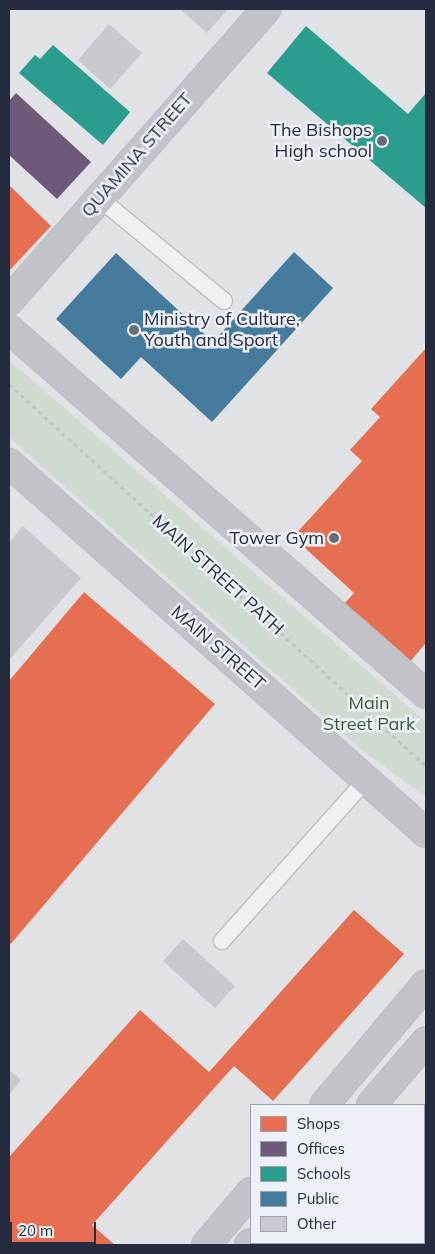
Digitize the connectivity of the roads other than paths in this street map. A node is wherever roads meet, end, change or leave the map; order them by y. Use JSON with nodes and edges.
{"nodes":[{"id":1,"x":266,"y":9,"type":"edge"},
{"id":2,"x":99,"y":198,"type":"junction"},
{"id":3,"x":9,"y":301,"type":"edge"},
{"id":4,"x":224,"y":301,"type":"dead end"},
{"id":5,"x":9,"y":329,"type":"edge"},
{"id":6,"x":9,"y":463,"type":"edge"},
{"id":7,"x":426,"y":694,"type":"edge"},
{"id":8,"x":367,"y":780,"type":"junction"},
{"id":9,"x":426,"y":832,"type":"edge"},
{"id":10,"x":222,"y":940,"type":"dead end"},
{"id":11,"x":426,"y":984,"type":"edge"},
{"id":12,"x":426,"y":1041,"type":"edge"},
{"id":13,"x":325,"y":1104,"type":"edge"},
{"id":14,"x":372,"y":1104,"type":"edge"},
{"id":15,"x":250,"y":1193,"type":"edge"},
{"id":16,"x":206,"y":1245,"type":"edge"}],
"edges":[{"from":1,"to":2,"type":"main road","name":"QUAMINA STREET"},
{"from":2,"to":3,"type":"main road","name":"QUAMINA STREET"},
{"from":2,"to":4,"type":"lane"},
{"from":5,"to":7,"type":"main road"},
{"from":6,"to":8,"type":"main road","name":"MAIN STREET"},
{"from":8,"to":9,"type":"main road","name":"MAIN STREET"},
{"from":8,"to":10,"type":"lane"},
{"from":11,"to":13,"type":"main road"},
{"from":12,"to":14,"type":"main road"},
{"from":15,"to":16,"type":"main road"}]}
